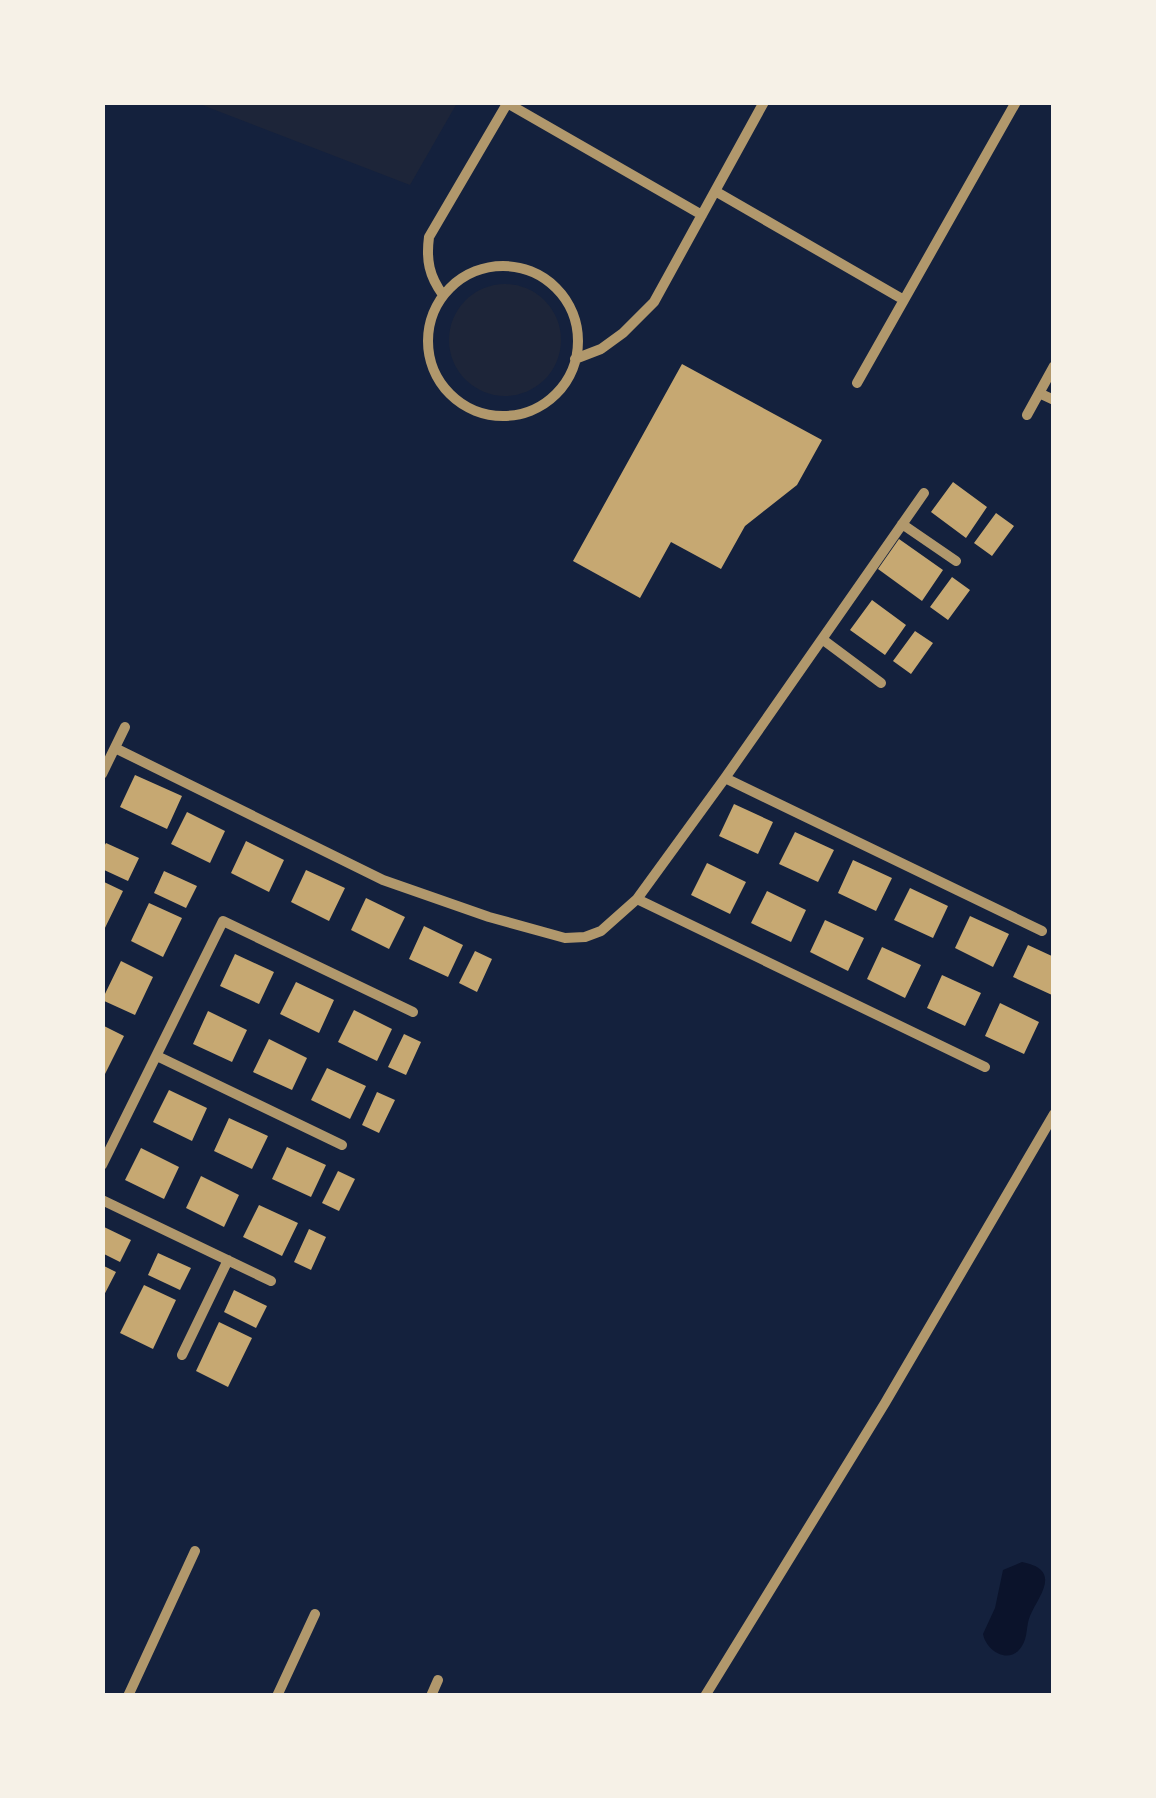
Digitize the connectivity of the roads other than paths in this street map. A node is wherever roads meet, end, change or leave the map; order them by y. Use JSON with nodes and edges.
{"nodes":[{"id":1,"x":764,"y":102,"type":"edge"},
{"id":2,"x":1016,"y":102,"type":"edge"},
{"id":3,"x":508,"y":103,"type":"edge"},
{"id":4,"x":715,"y":191,"type":"junction"},
{"id":5,"x":702,"y":215,"type":"junction"},
{"id":6,"x":443,"y":295,"type":"junction"},
{"id":7,"x":904,"y":300,"type":"junction"},
{"id":8,"x":575,"y":359,"type":"junction"},
{"id":9,"x":1054,"y":366,"type":"edge"},
{"id":10,"x":857,"y":382,"type":"dead end"},
{"id":11,"x":1039,"y":393,"type":"junction"},
{"id":12,"x":1054,"y":400,"type":"edge"},
{"id":13,"x":1027,"y":414,"type":"dead end"},
{"id":14,"x":924,"y":494,"type":"dead end"},
{"id":15,"x":902,"y":524,"type":"junction"},
{"id":16,"x":956,"y":561,"type":"dead end"},
{"id":17,"x":822,"y":638,"type":"junction"},
{"id":18,"x":881,"y":683,"type":"dead end"},
{"id":19,"x":125,"y":727,"type":"dead end"},
{"id":20,"x":115,"y":748,"type":"junction"},
{"id":21,"x":102,"y":774,"type":"edge"},
{"id":22,"x":725,"y":778,"type":"junction"},
{"id":23,"x":637,"y":899,"type":"junction"},
{"id":24,"x":1042,"y":931,"type":"dead end"},
{"id":25,"x":413,"y":1012,"type":"dead end"},
{"id":26,"x":157,"y":1056,"type":"junction"},
{"id":27,"x":985,"y":1067,"type":"dead end"},
{"id":28,"x":1054,"y":1114,"type":"edge"},
{"id":29,"x":342,"y":1145,"type":"dead end"},
{"id":30,"x":102,"y":1165,"type":"edge"},
{"id":31,"x":102,"y":1200,"type":"edge"},
{"id":32,"x":228,"y":1260,"type":"junction"},
{"id":33,"x":271,"y":1281,"type":"dead end"},
{"id":34,"x":182,"y":1355,"type":"dead end"},
{"id":35,"x":195,"y":1551,"type":"dead end"},
{"id":36,"x":315,"y":1614,"type":"dead end"},
{"id":37,"x":438,"y":1680,"type":"dead end"},
{"id":38,"x":128,"y":1696,"type":"edge"},
{"id":39,"x":277,"y":1696,"type":"edge"},
{"id":40,"x":431,"y":1696,"type":"edge"},
{"id":41,"x":705,"y":1696,"type":"edge"}],
"edges":[{"from":1,"to":4,"type":"street"},
{"from":2,"to":7,"type":"street"},
{"from":3,"to":5,"type":"street"},
{"from":3,"to":6,"type":"street"},
{"from":4,"to":5,"type":"street"},
{"from":4,"to":7,"type":"street"},
{"from":5,"to":8,"type":"street"},
{"from":6,"to":8,"type":"street"},
{"from":6,"to":8,"type":"street"},
{"from":7,"to":10,"type":"street"},
{"from":9,"to":11,"type":"street"},
{"from":11,"to":12,"type":"street"},
{"from":11,"to":13,"type":"street"},
{"from":14,"to":15,"type":"street"},
{"from":15,"to":16,"type":"street"},
{"from":15,"to":17,"type":"street"},
{"from":17,"to":18,"type":"street"},
{"from":17,"to":22,"type":"street"},
{"from":19,"to":20,"type":"street"},
{"from":20,"to":21,"type":"street"},
{"from":20,"to":23,"type":"street"},
{"from":22,"to":23,"type":"street"},
{"from":22,"to":24,"type":"street"},
{"from":23,"to":27,"type":"street"},
{"from":25,"to":26,"type":"street"},
{"from":26,"to":29,"type":"street"},
{"from":26,"to":30,"type":"street"},
{"from":28,"to":41,"type":"street"},
{"from":31,"to":32,"type":"street"},
{"from":32,"to":33,"type":"street"},
{"from":32,"to":34,"type":"street"},
{"from":35,"to":38,"type":"street"},
{"from":36,"to":39,"type":"street"},
{"from":37,"to":40,"type":"street"}]}
